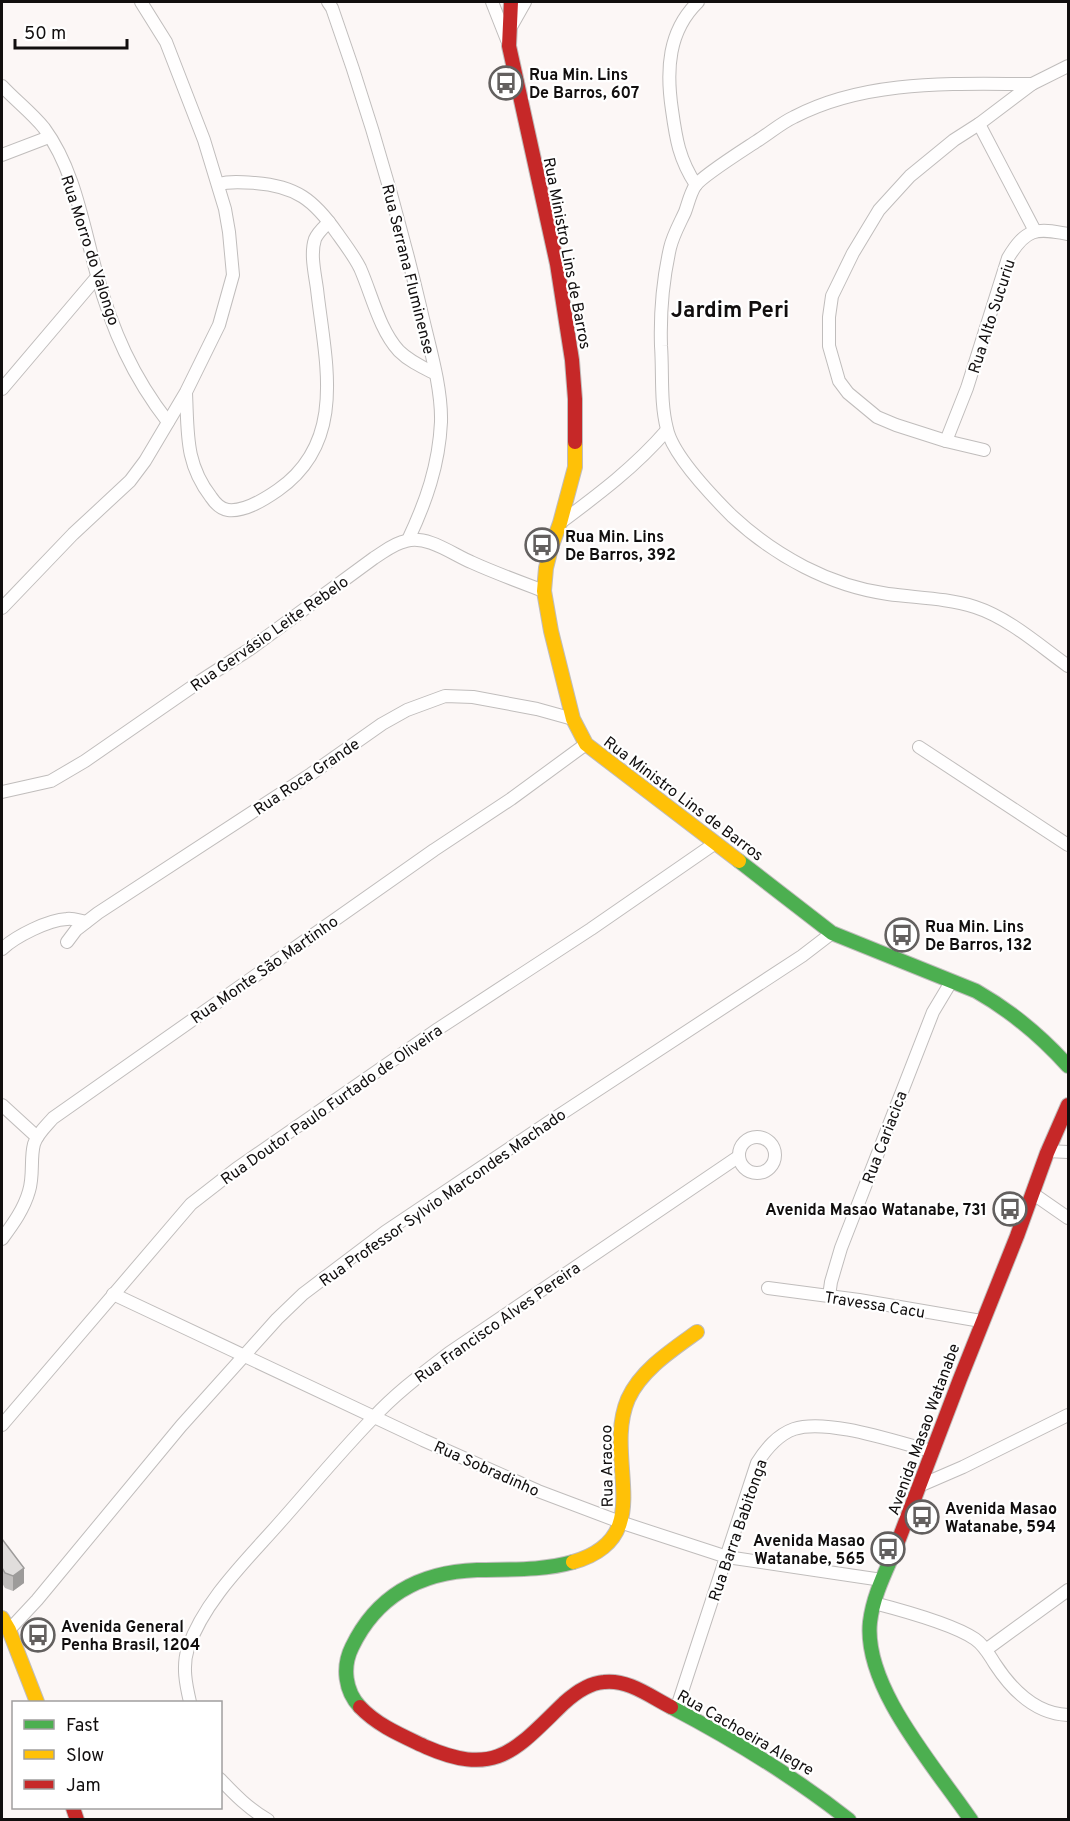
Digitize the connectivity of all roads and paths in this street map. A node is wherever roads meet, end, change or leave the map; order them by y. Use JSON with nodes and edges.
{"nodes":[{"id":1,"x":141,"y":2,"type":"edge"},
{"id":2,"x":328,"y":2,"type":"edge"},
{"id":3,"x":492,"y":2,"type":"edge"},
{"id":4,"x":511,"y":2,"type":"edge"},
{"id":5,"x":525,"y":2,"type":"edge"},
{"id":6,"x":698,"y":2,"type":"edge"},
{"id":7,"x":512,"y":26,"type":"junction"},
{"id":8,"x":509,"y":46,"type":"junction"},
{"id":9,"x":1068,"y":66,"type":"edge"},
{"id":10,"x":1032,"y":84,"type":"junction"},
{"id":11,"x":2,"y":86,"type":"edge"},
{"id":12,"x":980,"y":124,"type":"junction"},
{"id":13,"x":49,"y":137,"type":"junction"},
{"id":14,"x":2,"y":155,"type":"edge"},
{"id":15,"x":218,"y":184,"type":"junction"},
{"id":16,"x":696,"y":185,"type":"junction"},
{"id":17,"x":329,"y":222,"type":"junction"},
{"id":18,"x":1035,"y":231,"type":"junction"},
{"id":19,"x":1068,"y":234,"type":"edge"},
{"id":20,"x":97,"y":277,"type":"junction"},
{"id":21,"x":434,"y":373,"type":"junction"},
{"id":22,"x":2,"y":388,"type":"edge"},
{"id":23,"x":186,"y":392,"type":"junction"},
{"id":24,"x":168,"y":422,"type":"junction"},
{"id":25,"x":667,"y":430,"type":"junction"},
{"id":26,"x":946,"y":441,"type":"junction"},
{"id":27,"x":984,"y":450,"type":"dead end"},
{"id":28,"x":560,"y":523,"type":"junction"},
{"id":29,"x":408,"y":540,"type":"junction"},
{"id":30,"x":544,"y":591,"type":"junction"},
{"id":31,"x":2,"y":608,"type":"edge"},
{"id":32,"x":1068,"y":666,"type":"edge"},
{"id":33,"x":573,"y":719,"type":"junction"},
{"id":34,"x":586,"y":744,"type":"junction"},
{"id":35,"x":919,"y":747,"type":"dead end"},
{"id":36,"x":2,"y":792,"type":"edge"},
{"id":37,"x":714,"y":844,"type":"junction"},
{"id":38,"x":1068,"y":845,"type":"edge"},
{"id":39,"x":86,"y":922,"type":"junction"},
{"id":40,"x":832,"y":933,"type":"junction"},
{"id":41,"x":68,"y":942,"type":"dead end"},
{"id":42,"x":2,"y":949,"type":"edge"},
{"id":43,"x":951,"y":982,"type":"junction"},
{"id":44,"x":1068,"y":1066,"type":"edge"},
{"id":45,"x":2,"y":1105,"type":"edge"},
{"id":46,"x":1068,"y":1105,"type":"edge"},
{"id":47,"x":37,"y":1137,"type":"junction"},
{"id":48,"x":1047,"y":1151,"type":"junction"},
{"id":49,"x":1068,"y":1152,"type":"edge"},
{"id":50,"x":738,"y":1157,"type":"dead end"},
{"id":51,"x":1032,"y":1192,"type":"junction"},
{"id":52,"x":1068,"y":1218,"type":"edge"},
{"id":53,"x":2,"y":1239,"type":"edge"},
{"id":54,"x":768,"y":1288,"type":"dead end"},
{"id":55,"x":112,"y":1294,"type":"junction"},
{"id":56,"x":829,"y":1296,"type":"junction"},
{"id":57,"x":981,"y":1322,"type":"junction"},
{"id":58,"x":697,"y":1332,"type":"dead end"},
{"id":59,"x":243,"y":1356,"type":"junction"},
{"id":60,"x":1068,"y":1415,"type":"edge"},
{"id":61,"x":374,"y":1416,"type":"junction"},
{"id":62,"x":2,"y":1425,"type":"edge"},
{"id":63,"x":931,"y":1451,"type":"junction"},
{"id":64,"x":919,"y":1486,"type":"junction"},
{"id":65,"x":623,"y":1523,"type":"junction"},
{"id":66,"x":727,"y":1557,"type":"junction"},
{"id":67,"x":882,"y":1580,"type":"junction"},
{"id":68,"x":1068,"y":1590,"type":"edge"},
{"id":69,"x":874,"y":1603,"type":"junction"},
{"id":70,"x":5,"y":1624,"type":"edge"},
{"id":71,"x":987,"y":1649,"type":"junction"},
{"id":72,"x":37,"y":1701,"type":"edge"},
{"id":73,"x":190,"y":1701,"type":"edge"},
{"id":74,"x":676,"y":1710,"type":"junction"},
{"id":75,"x":1068,"y":1714,"type":"edge"},
{"id":76,"x":222,"y":1781,"type":"edge"},
{"id":77,"x":268,"y":1820,"type":"edge"},
{"id":78,"x":849,"y":1820,"type":"edge"},
{"id":79,"x":971,"y":1820,"type":"edge"}],
"edges":[{"from":1,"to":15,"type":"street"},
{"from":2,"to":21,"type":"street","name":"Rua Serrana Fluminense"},
{"from":3,"to":8,"type":"street"},
{"from":4,"to":7,"type":"street","name":"Rua Ministro Lins de Barros"},
{"from":5,"to":7,"type":"street"},
{"from":6,"to":16,"type":"street"},
{"from":7,"to":8,"type":"street","name":"Rua Ministro Lins de Barros"},
{"from":8,"to":28,"type":"street","name":"Rua Ministro Lins de Barros"},
{"from":9,"to":10,"type":"street"},
{"from":10,"to":12,"type":"street"},
{"from":10,"to":16,"type":"street"},
{"from":11,"to":13,"type":"street","name":"Rua Morro do Valongo"},
{"from":12,"to":18,"type":"street"},
{"from":12,"to":26,"type":"street"},
{"from":13,"to":14,"type":"street"},
{"from":13,"to":20,"type":"street","name":"Rua Morro do Valongo"},
{"from":15,"to":17,"type":"street"},
{"from":15,"to":23,"type":"street"},
{"from":16,"to":25,"type":"street"},
{"from":17,"to":21,"type":"street"},
{"from":17,"to":23,"type":"street"},
{"from":18,"to":19,"type":"street"},
{"from":18,"to":26,"type":"street","name":"Rua Alto Sucuriu"},
{"from":20,"to":22,"type":"street"},
{"from":20,"to":24,"type":"street","name":"Rua Morro do Valongo"},
{"from":21,"to":29,"type":"street","name":"Rua Serrana Fluminense"},
{"from":23,"to":24,"type":"street"},
{"from":24,"to":31,"type":"street"},
{"from":25,"to":28,"type":"street"},
{"from":25,"to":32,"type":"street"},
{"from":26,"to":27,"type":"street"},
{"from":28,"to":30,"type":"street","name":"Rua Ministro Lins de Barros"},
{"from":29,"to":30,"type":"street"},
{"from":29,"to":36,"type":"street","name":"Rua Gervásio Leite Rebelo"},
{"from":30,"to":33,"type":"street","name":"Rua Ministro Lins de Barros"},
{"from":33,"to":34,"type":"street","name":"Rua Ministro Lins de Barros"},
{"from":33,"to":39,"type":"street","name":"Rua Roca Grande"},
{"from":34,"to":37,"type":"street","name":"Rua Ministro Lins de Barros"},
{"from":34,"to":47,"type":"street","name":"Rua Monte São Martinho"},
{"from":35,"to":38,"type":"street"},
{"from":37,"to":40,"type":"street","name":"Rua Ministro Lins de Barros"},
{"from":37,"to":55,"type":"street","name":"Rua Doutor Paulo Furtado de Oliveira"},
{"from":39,"to":41,"type":"street","name":"Rua Roca Grande"},
{"from":39,"to":42,"type":"street"},
{"from":40,"to":43,"type":"street","name":"Rua Ministro Lins de Barros"},
{"from":40,"to":59,"type":"street","name":"Rua Professor Sylvio Marcondes Machado"},
{"from":43,"to":44,"type":"street","name":"Rua Ministro Lins de Barros"},
{"from":43,"to":56,"type":"street","name":"Rua Cariacica"},
{"from":45,"to":47,"type":"street"},
{"from":46,"to":48,"type":"street","name":"Avenida Masao Watanabe"},
{"from":47,"to":53,"type":"street"},
{"from":48,"to":49,"type":"street"},
{"from":48,"to":51,"type":"street","name":"Avenida Masao Watanabe"},
{"from":50,"to":61,"type":"street","name":"Rua Francisco Alves Pereira"},
{"from":51,"to":52,"type":"street"},
{"from":51,"to":57,"type":"street","name":"Avenida Masao Watanabe"},
{"from":54,"to":56,"type":"street","name":"Travessa Cacu"},
{"from":55,"to":59,"type":"street","name":"Rua Sobradinho"},
{"from":55,"to":62,"type":"street","name":"Rua Doutor Paulo Furtado de Oliveira"},
{"from":56,"to":57,"type":"street","name":"Travessa Cacu"},
{"from":57,"to":63,"type":"street","name":"Avenida Masao Watanabe"},
{"from":58,"to":65,"type":"street","name":"Rua Aracoo"},
{"from":59,"to":61,"type":"street","name":"Rua Sobradinho"},
{"from":59,"to":70,"type":"street","name":"Rua Professor Sylvio Marcondes Machado"},
{"from":60,"to":64,"type":"street"},
{"from":61,"to":65,"type":"street","name":"Rua Sobradinho"},
{"from":61,"to":73,"type":"street","name":"Rua Francisco Alves Pereira"},
{"from":63,"to":64,"type":"street","name":"Avenida Masao Watanabe"},
{"from":63,"to":66,"type":"street","name":"Rua Barra Babitonga"},
{"from":64,"to":67,"type":"street","name":"Avenida Masao Watanabe"},
{"from":65,"to":66,"type":"street","name":"Rua Sobradinho"},
{"from":65,"to":74,"type":"street","name":"Rua Cachoeira Alegre"},
{"from":66,"to":67,"type":"street","name":"Rua Sobradinho"},
{"from":66,"to":74,"type":"street","name":"Rua Barra Babitonga"},
{"from":67,"to":69,"type":"street","name":"Avenida Masao Watanabe"},
{"from":68,"to":71,"type":"street"},
{"from":69,"to":71,"type":"street"},
{"from":69,"to":79,"type":"street","name":"Avenida Masao Watanabe"},
{"from":70,"to":72,"type":"street"},
{"from":71,"to":75,"type":"street"},
{"from":74,"to":78,"type":"street","name":"Rua Cachoeira Alegre"},
{"from":76,"to":77,"type":"street"}]}
